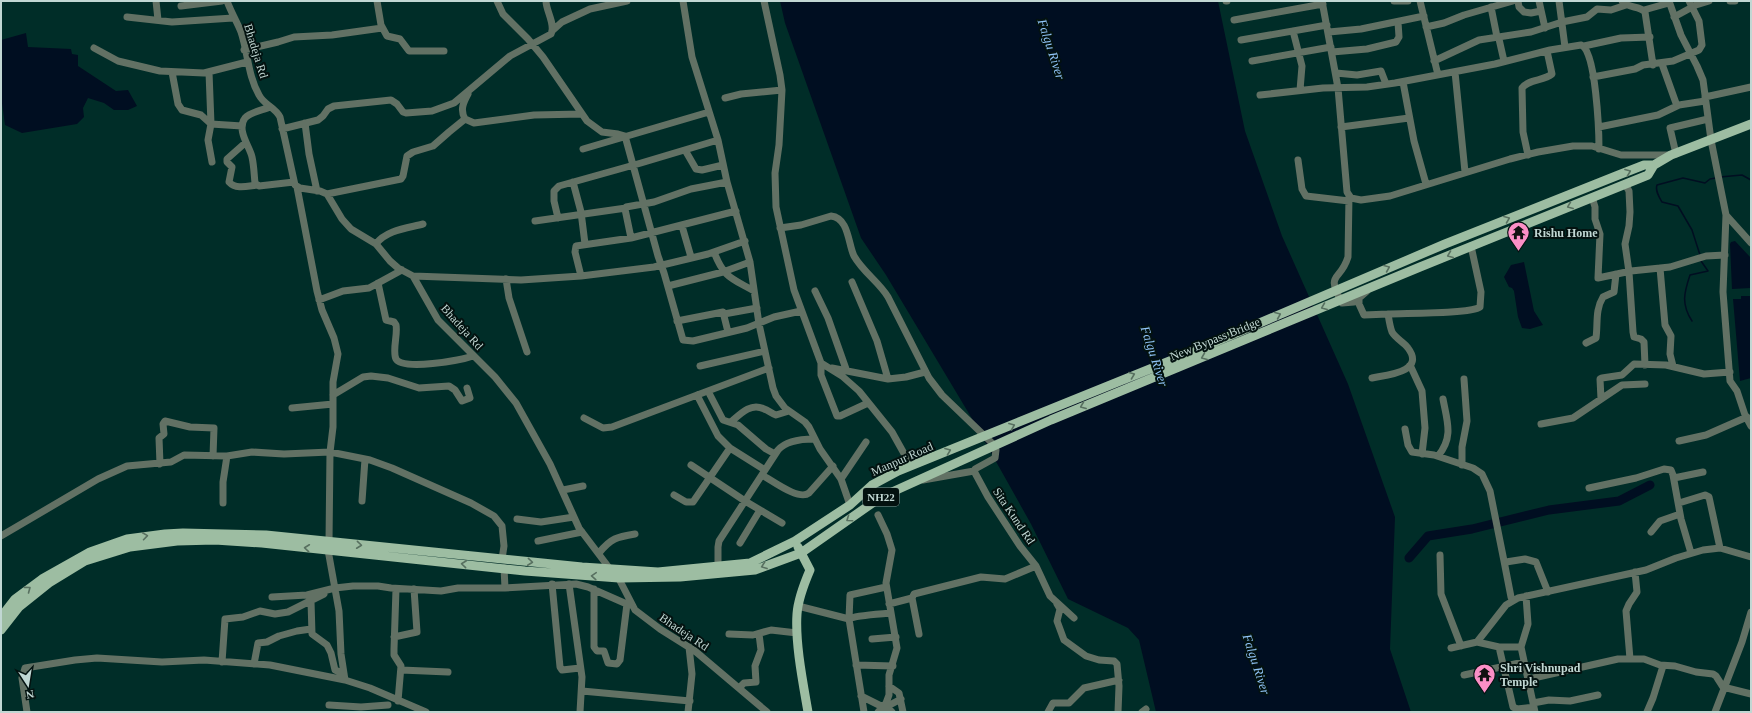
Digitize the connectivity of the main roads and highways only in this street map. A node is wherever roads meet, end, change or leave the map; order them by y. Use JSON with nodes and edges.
{"nodes":[{"id":1,"x":1751,"y":124,"type":"edge"},
{"id":2,"x":1654,"y":165,"type":"junction"},
{"id":3,"x":963,"y":445,"type":"joint"},
{"id":4,"x":795,"y":541,"type":"junction"},
{"id":5,"x":329,"y":546,"type":"junction"},
{"id":6,"x":801,"y":553,"type":"junction"},
{"id":7,"x":503,"y":564,"type":"junction"},
{"id":8,"x":1,"y":617,"type":"edge"},
{"id":9,"x":1,"y":630,"type":"edge"},
{"id":10,"x":808,"y":712,"type":"edge"}],
"edges":[{"from":1,"to":2,"type":"main road"},
{"from":3,"to":2,"type":"main road","name":"New Bypass Bridge","number":"NH22","one_way":true},
{"from":2,"to":6,"type":"main road","name":"New Bypass Bridge","number":"NH22","one_way":true},
{"from":4,"to":3,"type":"main road","name":"Manpur Road","number":"NH22","one_way":true},
{"from":4,"to":6,"type":"main road"},
{"from":7,"to":4,"type":"main road","name":"Manpur Road","one_way":true},
{"from":5,"to":7,"type":"main road"},
{"from":8,"to":5,"type":"main road","one_way":true},
{"from":5,"to":9,"type":"main road","one_way":true},
{"from":6,"to":7,"type":"main road","one_way":true},
{"from":6,"to":10,"type":"main road"}]}
